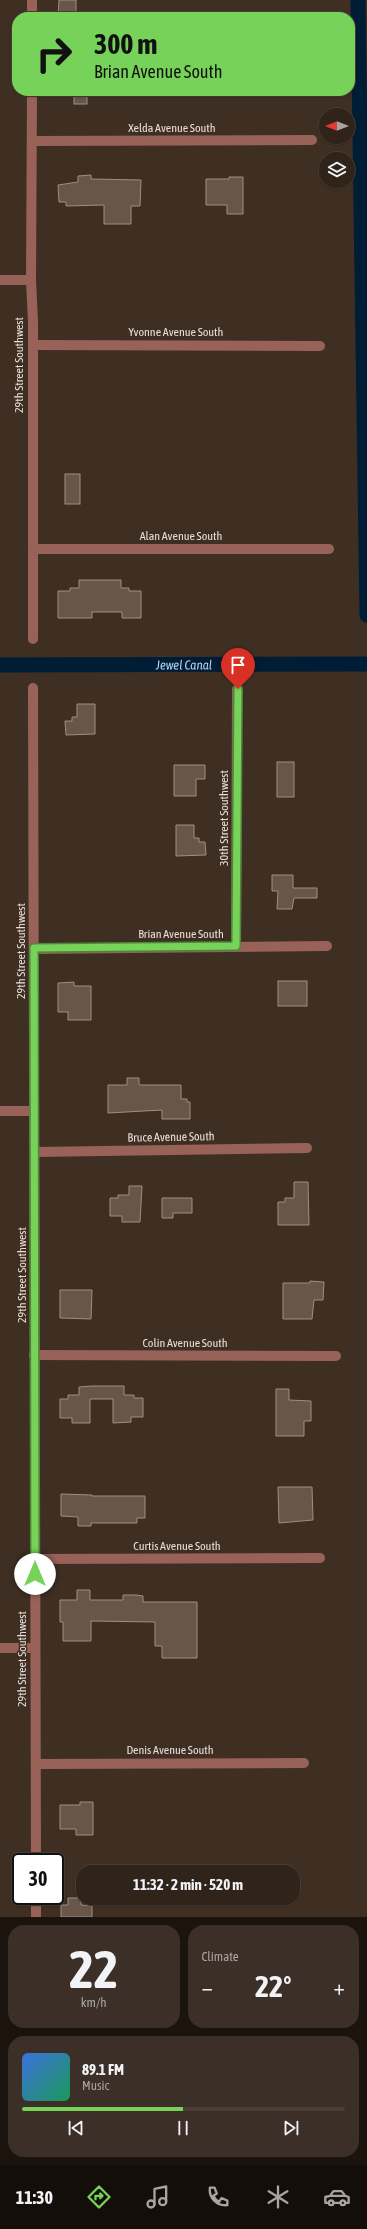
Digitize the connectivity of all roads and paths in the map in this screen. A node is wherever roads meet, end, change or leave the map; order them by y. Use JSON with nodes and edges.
{"nodes":[{"id":1,"x":32,"y":0,"type":"edge"},
{"id":2,"x":32,"y":12,"type":"edge"},
{"id":3,"x":32,"y":96,"type":"edge"},
{"id":4,"x":312,"y":140,"type":"dead end"},
{"id":5,"x":32,"y":141,"type":"junction"},
{"id":6,"x":0,"y":280,"type":"edge"},
{"id":7,"x":31,"y":280,"type":"junction"},
{"id":8,"x":33,"y":345,"type":"junction"},
{"id":9,"x":320,"y":346,"type":"dead end"},
{"id":10,"x":33,"y":548,"type":"junction"},
{"id":11,"x":329,"y":549,"type":"dead end"},
{"id":12,"x":33,"y":639,"type":"dead end"},
{"id":13,"x":33,"y":688,"type":"dead end"},
{"id":14,"x":238,"y":689,"type":"dead end"},
{"id":15,"x":236,"y":946,"type":"junction"},
{"id":16,"x":327,"y":946,"type":"dead end"},
{"id":17,"x":34,"y":948,"type":"junction"},
{"id":18,"x":0,"y":1110,"type":"edge"},
{"id":19,"x":34,"y":1110,"type":"junction"},
{"id":20,"x":307,"y":1148,"type":"dead end"},
{"id":21,"x":35,"y":1152,"type":"junction"},
{"id":22,"x":34,"y":1355,"type":"junction"},
{"id":23,"x":336,"y":1356,"type":"dead end"},
{"id":24,"x":320,"y":1558,"type":"dead end"},
{"id":25,"x":35,"y":1559,"type":"junction"},
{"id":26,"x":0,"y":1648,"type":"edge"},
{"id":27,"x":34,"y":1648,"type":"junction"},
{"id":28,"x":304,"y":1763,"type":"dead end"},
{"id":29,"x":36,"y":1764,"type":"junction"},
{"id":30,"x":36,"y":1853,"type":"edge"},
{"id":31,"x":36,"y":1905,"type":"edge"},
{"id":32,"x":36,"y":1917,"type":"edge"}],
"edges":[{"from":1,"to":2,"type":"street"},
{"from":3,"to":5,"type":"street","name":"29th Street Southwest"},
{"from":4,"to":5,"type":"street","name":"Xelda Avenue South"},
{"from":5,"to":7,"type":"street","name":"29th Street Southwest"},
{"from":6,"to":7,"type":"street"},
{"from":7,"to":8,"type":"street","name":"29th Street Southwest"},
{"from":8,"to":9,"type":"street","name":"Yvonne Avenue South"},
{"from":8,"to":10,"type":"street","name":"29th Street Southwest"},
{"from":10,"to":11,"type":"street","name":"Alan Avenue South"},
{"from":10,"to":12,"type":"street","name":"29th Street Southwest"},
{"from":13,"to":17,"type":"street","name":"29th Street Southwest"},
{"from":14,"to":15,"type":"street","name":"30th Street Southwest"},
{"from":15,"to":16,"type":"street","name":"Brian Avenue South"},
{"from":15,"to":17,"type":"street","name":"Brian Avenue South"},
{"from":17,"to":19,"type":"street","name":"29th Street Southwest"},
{"from":18,"to":19,"type":"street"},
{"from":19,"to":21,"type":"street","name":"29th Street Southwest"},
{"from":20,"to":21,"type":"street","name":"Bruce Avenue South"},
{"from":21,"to":22,"type":"street","name":"29th Street Southwest"},
{"from":22,"to":23,"type":"street","name":"Colin Avenue South"},
{"from":22,"to":25,"type":"street","name":"29th Street Southwest"},
{"from":24,"to":25,"type":"street","name":"Curtis Avenue South"},
{"from":25,"to":27,"type":"street","name":"29th Street Southwest"},
{"from":26,"to":27,"type":"street"},
{"from":27,"to":29,"type":"street","name":"29th Street Southwest"},
{"from":28,"to":29,"type":"street","name":"Denis Avenue South"},
{"from":29,"to":30,"type":"street","name":"29th Street Southwest"},
{"from":31,"to":32,"type":"street"}]}
